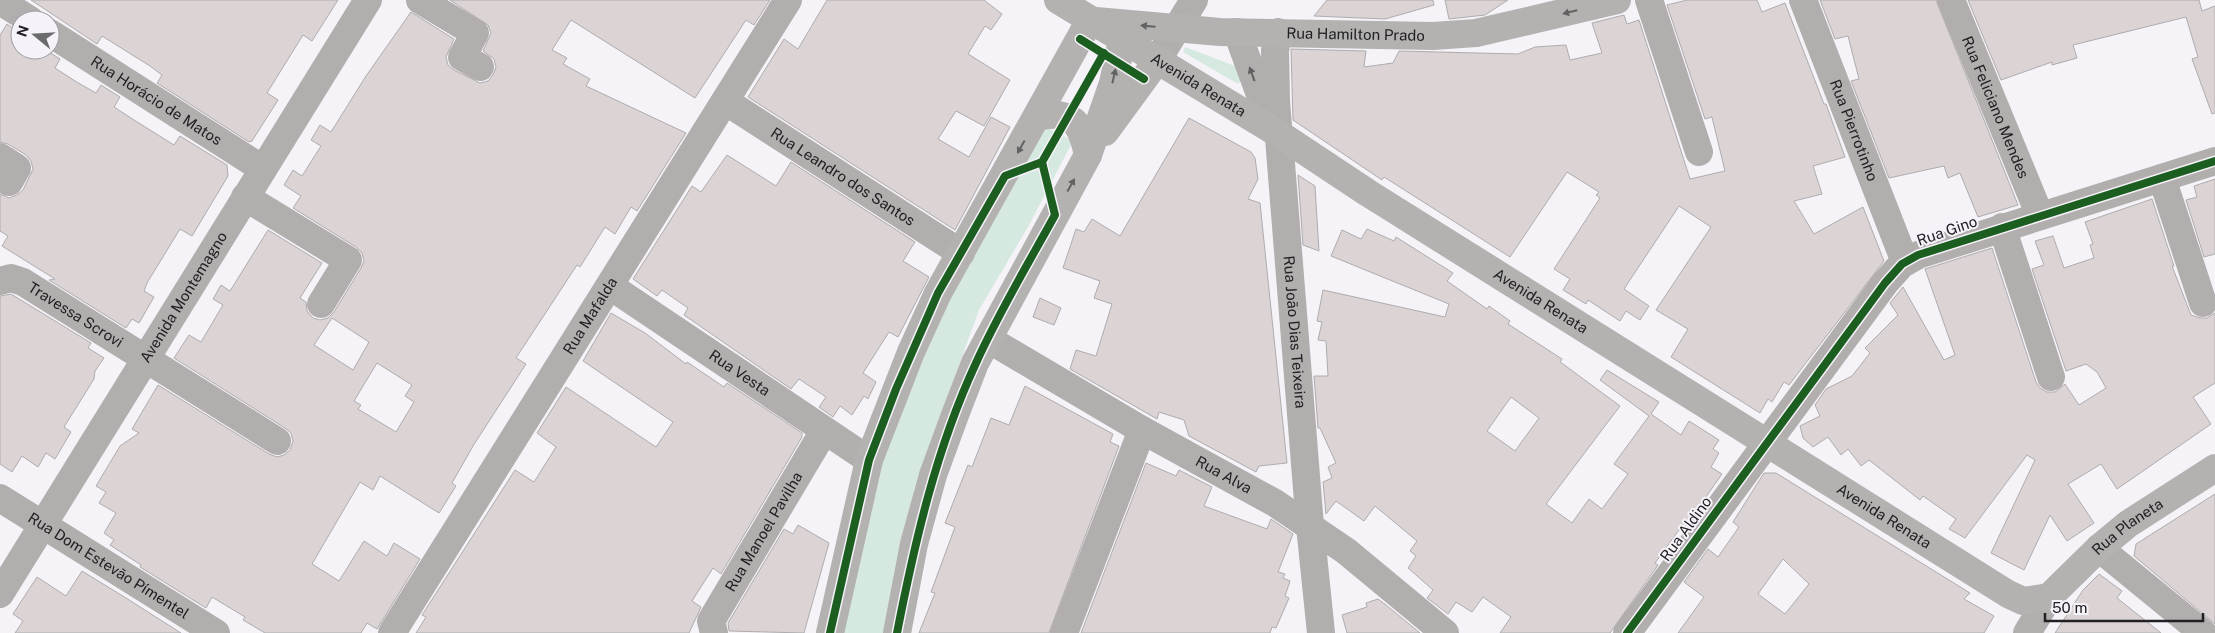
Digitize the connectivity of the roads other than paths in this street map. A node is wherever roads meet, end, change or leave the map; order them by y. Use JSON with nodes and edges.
{"nodes":[{"id":1,"x":368,"y":0,"type":"edge"},
{"id":2,"x":420,"y":0,"type":"edge"},
{"id":3,"x":788,"y":0,"type":"edge"},
{"id":4,"x":1058,"y":0,"type":"edge"},
{"id":5,"x":1194,"y":0,"type":"edge"},
{"id":6,"x":1617,"y":0,"type":"edge"},
{"id":7,"x":1649,"y":0,"type":"edge"},
{"id":8,"x":1803,"y":0,"type":"edge"},
{"id":9,"x":1951,"y":0,"type":"edge"},
{"id":10,"x":0,"y":1,"type":"edge"},
{"id":11,"x":14,"y":10,"type":"edge"},
{"id":12,"x":1090,"y":20,"type":"junction"},
{"id":13,"x":1177,"y":28,"type":"junction"},
{"id":14,"x":1237,"y":32,"type":"junction"},
{"id":15,"x":1278,"y":32,"type":"junction"},
{"id":16,"x":60,"y":39,"type":"edge"},
{"id":17,"x":1122,"y":40,"type":"junction"},
{"id":18,"x":1157,"y":61,"type":"junction"},
{"id":19,"x":480,"y":67,"type":"dead end"},
{"id":20,"x":725,"y":101,"type":"junction"},
{"id":21,"x":1037,"y":117,"type":"junction"},
{"id":22,"x":1279,"y":134,"type":"junction"},
{"id":23,"x":1699,"y":152,"type":"dead end"},
{"id":24,"x":1088,"y":155,"type":"junction"},
{"id":25,"x":2215,"y":161,"type":"edge"},
{"id":26,"x":264,"y":168,"type":"junction"},
{"id":27,"x":2162,"y":178,"type":"junction"},
{"id":28,"x":245,"y":197,"type":"junction"},
{"id":29,"x":2040,"y":216,"type":"junction"},
{"id":30,"x":2002,"y":228,"type":"junction"},
{"id":31,"x":961,"y":253,"type":"junction"},
{"id":32,"x":1904,"y":262,"type":"junction"},
{"id":33,"x":0,"y":281,"type":"edge"},
{"id":34,"x":610,"y":286,"type":"junction"},
{"id":35,"x":2203,"y":303,"type":"dead end"},
{"id":36,"x":321,"y":304,"type":"dead end"},
{"id":37,"x":988,"y":339,"type":"junction"},
{"id":38,"x":146,"y":358,"type":"junction"},
{"id":39,"x":2050,"y":377,"type":"dead end"},
{"id":40,"x":1142,"y":430,"type":"junction"},
{"id":41,"x":824,"y":431,"type":"junction"},
{"id":42,"x":277,"y":441,"type":"dead end"},
{"id":43,"x":1767,"y":441,"type":"junction"},
{"id":44,"x":869,"y":460,"type":"junction"},
{"id":45,"x":2215,"y":468,"type":"edge"},
{"id":46,"x":0,"y":498,"type":"edge"},
{"id":47,"x":43,"y":525,"type":"junction"},
{"id":48,"x":1310,"y":526,"type":"junction"},
{"id":49,"x":2099,"y":548,"type":"junction"},
{"id":50,"x":0,"y":594,"type":"edge"},
{"id":51,"x":2036,"y":599,"type":"junction"},
{"id":52,"x":203,"y":630,"type":"edge"},
{"id":53,"x":2027,"y":632,"type":"edge"},
{"id":54,"x":392,"y":633,"type":"edge"},
{"id":55,"x":714,"y":633,"type":"edge"},
{"id":56,"x":830,"y":633,"type":"edge"},
{"id":57,"x":897,"y":633,"type":"edge"},
{"id":58,"x":1064,"y":633,"type":"edge"},
{"id":59,"x":1320,"y":633,"type":"edge"},
{"id":60,"x":1445,"y":633,"type":"edge"},
{"id":61,"x":1627,"y":633,"type":"edge"},
{"id":62,"x":2203,"y":633,"type":"edge"}],
"edges":[{"from":1,"to":26,"type":"street","name":"Avenida Montemagno"},
{"from":2,"to":19,"type":"street"},
{"from":3,"to":20,"type":"street","name":"Rua Mafalda"},
{"from":4,"to":12,"type":"main road","name":"Avenida Renata"},
{"from":5,"to":13,"type":"street"},
{"from":6,"to":15,"type":"main road","name":"Rua Hamilton Prado","one_way":true},
{"from":7,"to":23,"type":"street"},
{"from":8,"to":32,"type":"street","name":"Rua Pierrotinho"},
{"from":9,"to":29,"type":"street","name":"Rua Feliciano Mendes"},
{"from":10,"to":11,"type":"street"},
{"from":13,"to":12,"type":"main road","name":"Rua Hamilton Prado","one_way":true},
{"from":12,"to":17,"type":"main road","name":"Avenida Renata"},
{"from":12,"to":21,"type":"main road"},
{"from":13,"to":14,"type":"main road","name":"Rua Hamilton Prado"},
{"from":13,"to":18,"type":"street"},
{"from":14,"to":15,"type":"main road","name":"Rua Hamilton Prado"},
{"from":22,"to":14,"type":"street","one_way":true},
{"from":15,"to":22,"type":"street","name":"Rua João Dias Teixeira"},
{"from":16,"to":26,"type":"street","name":"Rua Horácio de Matos"},
{"from":17,"to":18,"type":"main road","name":"Avenida Renata"},
{"from":24,"to":17,"type":"main road","one_way":true},
{"from":18,"to":22,"type":"main road","name":"Avenida Renata"},
{"from":18,"to":24,"type":"main road"},
{"from":20,"to":31,"type":"street","name":"Rua Leandro dos Santos"},
{"from":20,"to":34,"type":"street","name":"Rua Mafalda"},
{"from":21,"to":24,"type":"main road"},
{"from":21,"to":31,"type":"main road","one_way":true},
{"from":22,"to":43,"type":"main road","name":"Avenida Renata"},
{"from":22,"to":48,"type":"street","name":"Rua João Dias Teixeira"},
{"from":37,"to":24,"type":"main road","one_way":true},
{"from":25,"to":27,"type":"street","name":"Rua Gino"},
{"from":26,"to":28,"type":"street","name":"Avenida Montemagno"},
{"from":27,"to":29,"type":"street","name":"Rua Gino"},
{"from":27,"to":35,"type":"street"},
{"from":28,"to":36,"type":"street"},
{"from":28,"to":38,"type":"street","name":"Avenida Montemagno"},
{"from":29,"to":30,"type":"street","name":"Rua Gino"},
{"from":30,"to":32,"type":"street","name":"Rua Gino"},
{"from":30,"to":39,"type":"street"},
{"from":31,"to":44,"type":"main road"},
{"from":32,"to":43,"type":"street","name":"Rua Gino"},
{"from":33,"to":38,"type":"street","name":"Travessa Scrovi"},
{"from":34,"to":41,"type":"street","name":"Rua Vesta"},
{"from":34,"to":54,"type":"street","name":"Rua Mafalda"},
{"from":37,"to":40,"type":"street","name":"Rua Alva"},
{"from":37,"to":57,"type":"main road"},
{"from":38,"to":42,"type":"street","name":"Travessa Scrovi"},
{"from":38,"to":47,"type":"street","name":"Avenida Montemagno"},
{"from":40,"to":48,"type":"street","name":"Rua Alva"},
{"from":40,"to":58,"type":"street"},
{"from":41,"to":44,"type":"street","name":"Rua Vesta"},
{"from":41,"to":55,"type":"street","name":"Rua Manoel Pavilha"},
{"from":43,"to":51,"type":"main road","name":"Avenida Renata"},
{"from":43,"to":61,"type":"street","name":"Rua Aldino"},
{"from":44,"to":56,"type":"main road"},
{"from":45,"to":49,"type":"main road","name":"Rua Planeta"},
{"from":46,"to":47,"type":"street","name":"Rua Dom Estevão Pímentel"},
{"from":47,"to":50,"type":"street","name":"Avenida Montemagno"},
{"from":47,"to":52,"type":"street","name":"Rua Dom Estevão Pímentel"},
{"from":48,"to":59,"type":"street","name":"Rua João Dias Teixeira"},
{"from":48,"to":60,"type":"street","name":"Rua Alva"},
{"from":49,"to":51,"type":"main road","name":"Rua Planeta"},
{"from":49,"to":62,"type":"street"},
{"from":51,"to":53,"type":"street","name":"Rua Planeta"}]}
